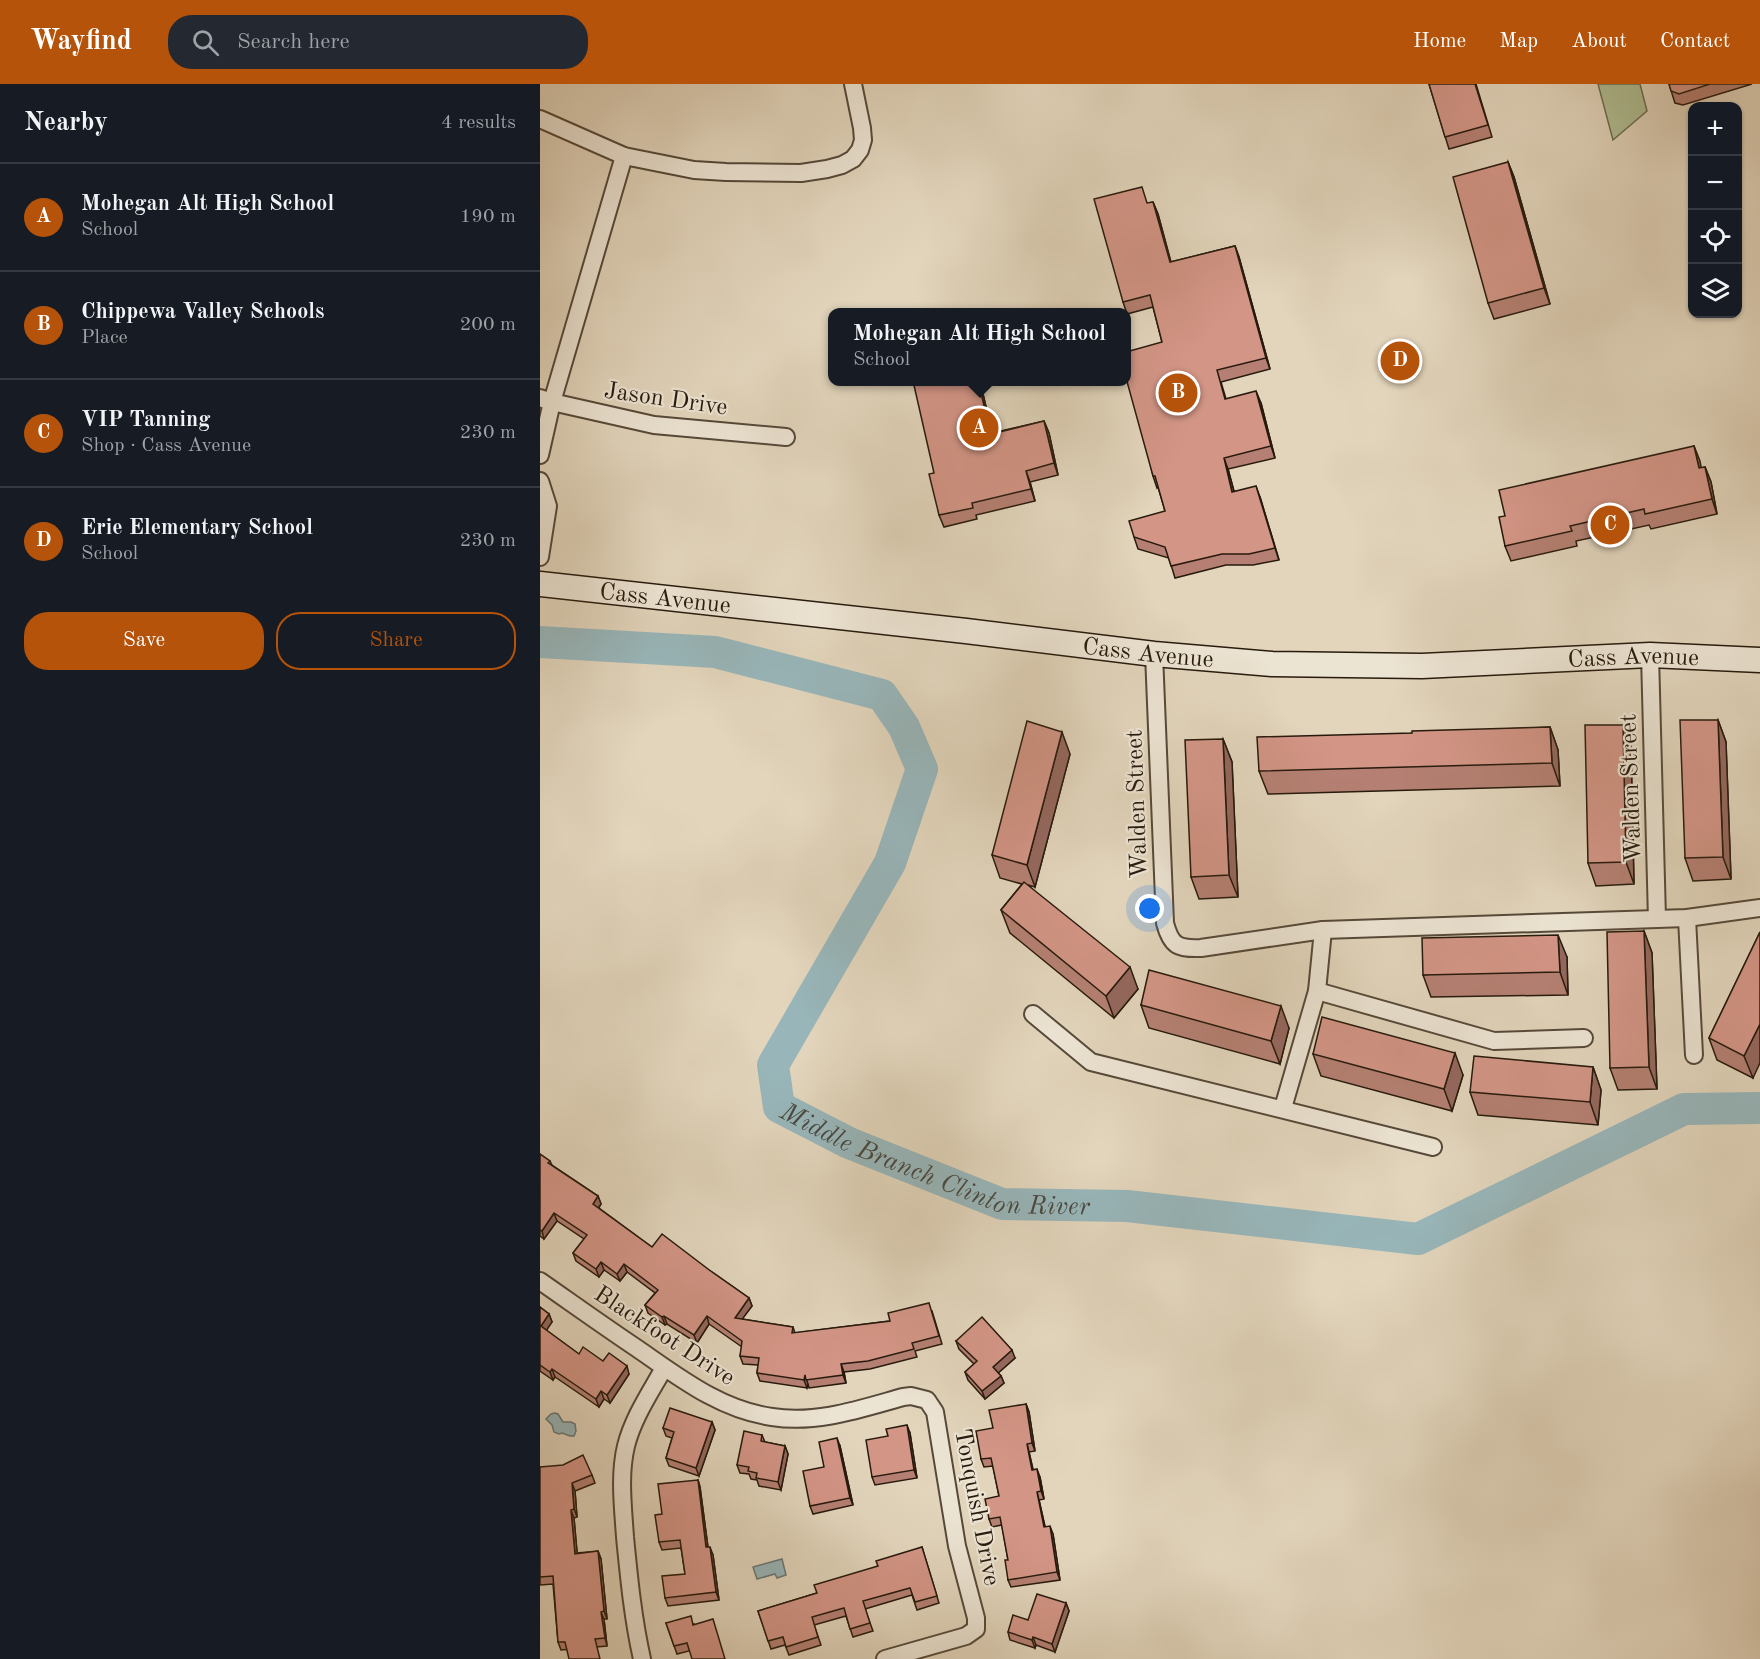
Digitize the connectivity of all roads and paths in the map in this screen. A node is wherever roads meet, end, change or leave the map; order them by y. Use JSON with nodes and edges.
{"nodes":[{"id":1,"x":853,"y":84,"type":"edge"},
{"id":2,"x":540,"y":119,"type":"edge"},
{"id":3,"x":624,"y":156,"type":"junction"},
{"id":4,"x":546,"y":400,"type":"edge"},
{"id":5,"x":786,"y":437,"type":"dead end"},
{"id":6,"x":540,"y":456,"type":"edge"},
{"id":7,"x":540,"y":481,"type":"edge"},
{"id":8,"x":540,"y":557,"type":"edge"},
{"id":9,"x":540,"y":584,"type":"edge"},
{"id":10,"x":1154,"y":654,"type":"junction"},
{"id":11,"x":1650,"y":655,"type":"junction"},
{"id":12,"x":1760,"y":660,"type":"edge"},
{"id":13,"x":1760,"y":908,"type":"edge"},
{"id":14,"x":1687,"y":918,"type":"junction"},
{"id":15,"x":1658,"y":919,"type":"junction"},
{"id":16,"x":1323,"y":930,"type":"junction"},
{"id":17,"x":1317,"y":991,"type":"junction"},
{"id":18,"x":1033,"y":1014,"type":"dead end"},
{"id":19,"x":1584,"y":1038,"type":"dead end"},
{"id":20,"x":1694,"y":1055,"type":"dead end"},
{"id":21,"x":1282,"y":1108,"type":"junction"},
{"id":22,"x":1433,"y":1147,"type":"dead end"},
{"id":23,"x":540,"y":1281,"type":"edge"},
{"id":24,"x":664,"y":1368,"type":"junction"},
{"id":25,"x":911,"y":1396,"type":"joint"},
{"id":26,"x":642,"y":1659,"type":"edge"},
{"id":27,"x":885,"y":1659,"type":"edge"}],
"edges":[{"from":1,"to":3,"type":"street"},
{"from":2,"to":3,"type":"street"},
{"from":3,"to":4,"type":"street"},
{"from":4,"to":5,"type":"street","name":"Jason Drive"},
{"from":4,"to":6,"type":"street"},
{"from":7,"to":8,"type":"street"},
{"from":9,"to":10,"type":"main road","name":"Cass Avenue"},
{"from":10,"to":11,"type":"main road","name":"Cass Avenue"},
{"from":10,"to":16,"type":"street","name":"Walden Street"},
{"from":11,"to":12,"type":"main road","name":"Cass Avenue"},
{"from":11,"to":15,"type":"street","name":"Walden Street"},
{"from":13,"to":14,"type":"street","name":"Walden Street"},
{"from":14,"to":15,"type":"street","name":"Walden Street"},
{"from":14,"to":20,"type":"street"},
{"from":15,"to":16,"type":"street","name":"Walden Street"},
{"from":16,"to":17,"type":"street"},
{"from":17,"to":19,"type":"street"},
{"from":17,"to":21,"type":"street"},
{"from":18,"to":21,"type":"street"},
{"from":21,"to":22,"type":"street"},
{"from":23,"to":24,"type":"street","name":"Blackfoot Drive"},
{"from":24,"to":25,"type":"street","name":"Blackfoot Drive"},
{"from":24,"to":26,"type":"street"},
{"from":25,"to":27,"type":"street","name":"Tonquish Drive"}]}
